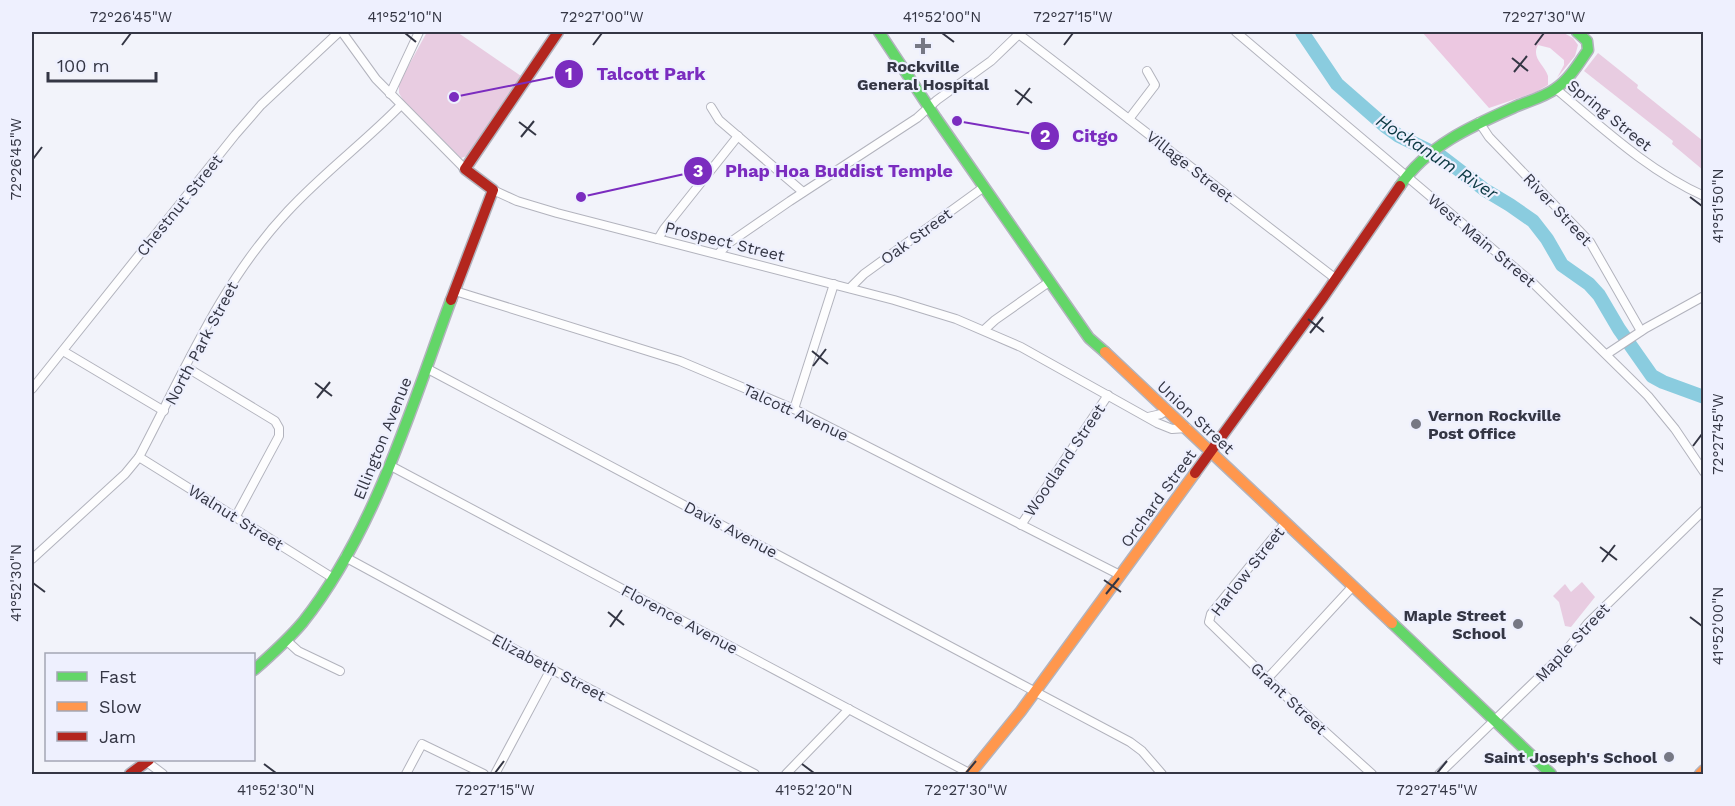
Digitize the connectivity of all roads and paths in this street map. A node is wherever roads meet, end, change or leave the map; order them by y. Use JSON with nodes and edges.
{"nodes":[{"id":1,"x":340,"y":32,"type":"edge"},
{"id":2,"x":419,"y":32,"type":"edge"},
{"id":3,"x":558,"y":32,"type":"edge"},
{"id":4,"x":879,"y":32,"type":"edge"},
{"id":5,"x":1018,"y":32,"type":"edge"},
{"id":6,"x":1236,"y":32,"type":"edge"},
{"id":7,"x":1577,"y":32,"type":"edge"},
{"id":8,"x":1147,"y":71,"type":"dead end"},
{"id":9,"x":1556,"y":89,"type":"junction"},
{"id":10,"x":390,"y":94,"type":"junction"},
{"id":11,"x":401,"y":105,"type":"junction"},
{"id":12,"x":711,"y":107,"type":"dead end"},
{"id":13,"x":929,"y":107,"type":"junction"},
{"id":14,"x":1130,"y":119,"type":"junction"},
{"id":15,"x":1479,"y":122,"type":"junction"},
{"id":16,"x":738,"y":136,"type":"junction"},
{"id":17,"x":465,"y":169,"type":"junction"},
{"id":18,"x":1406,"y":176,"type":"junction"},
{"id":19,"x":984,"y":187,"type":"junction"},
{"id":20,"x":493,"y":190,"type":"junction"},
{"id":21,"x":803,"y":192,"type":"junction"},
{"id":22,"x":1704,"y":196,"type":"edge"},
{"id":23,"x":658,"y":239,"type":"junction"},
{"id":24,"x":718,"y":254,"type":"junction"},
{"id":25,"x":1336,"y":279,"type":"junction"},
{"id":26,"x":1049,"y":282,"type":"junction"},
{"id":27,"x":834,"y":284,"type":"junction"},
{"id":28,"x":850,"y":288,"type":"junction"},
{"id":29,"x":455,"y":291,"type":"junction"},
{"id":30,"x":1704,"y":296,"type":"edge"},
{"id":31,"x":984,"y":330,"type":"junction"},
{"id":32,"x":1637,"y":333,"type":"junction"},
{"id":33,"x":63,"y":351,"type":"junction"},
{"id":34,"x":1607,"y":354,"type":"junction"},
{"id":35,"x":186,"y":367,"type":"junction"},
{"id":36,"x":426,"y":368,"type":"junction"},
{"id":37,"x":32,"y":389,"type":"edge"},
{"id":38,"x":1108,"y":395,"type":"junction"},
{"id":39,"x":794,"y":409,"type":"junction"},
{"id":40,"x":1167,"y":410,"type":"junction"},
{"id":41,"x":164,"y":411,"type":"junction"},
{"id":42,"x":1148,"y":417,"type":"junction"},
{"id":43,"x":1187,"y":428,"type":"junction"},
{"id":44,"x":1211,"y":450,"type":"junction"},
{"id":45,"x":140,"y":457,"type":"junction"},
{"id":46,"x":389,"y":465,"type":"junction"},
{"id":47,"x":1704,"y":472,"type":"edge"},
{"id":48,"x":1704,"y":510,"type":"edge"},
{"id":49,"x":236,"y":516,"type":"junction"},
{"id":50,"x":1286,"y":522,"type":"junction"},
{"id":51,"x":1021,"y":525,"type":"junction"},
{"id":52,"x":345,"y":557,"type":"junction"},
{"id":53,"x":32,"y":559,"type":"edge"},
{"id":54,"x":1120,"y":575,"type":"junction"},
{"id":55,"x":333,"y":578,"type":"junction"},
{"id":56,"x":1353,"y":586,"type":"junction"},
{"id":57,"x":1208,"y":620,"type":"joint"},
{"id":58,"x":286,"y":640,"type":"junction"},
{"id":59,"x":255,"y":669,"type":"edge"},
{"id":60,"x":551,"y":669,"type":"junction"},
{"id":61,"x":340,"y":671,"type":"dead end"},
{"id":62,"x":1267,"y":679,"type":"junction"},
{"id":63,"x":1036,"y":691,"type":"junction"},
{"id":64,"x":849,"y":709,"type":"junction"},
{"id":65,"x":1495,"y":720,"type":"junction"},
{"id":66,"x":148,"y":761,"type":"edge"},
{"id":67,"x":1704,"y":770,"type":"edge"},
{"id":68,"x":130,"y":774,"type":"edge"},
{"id":69,"x":163,"y":774,"type":"edge"},
{"id":70,"x":406,"y":774,"type":"edge"},
{"id":71,"x":484,"y":774,"type":"edge"},
{"id":72,"x":495,"y":774,"type":"edge"},
{"id":73,"x":755,"y":774,"type":"edge"},
{"id":74,"x":786,"y":774,"type":"edge"},
{"id":75,"x":970,"y":774,"type":"edge"},
{"id":76,"x":1162,"y":774,"type":"edge"},
{"id":77,"x":1372,"y":774,"type":"edge"},
{"id":78,"x":1439,"y":774,"type":"edge"},
{"id":79,"x":1551,"y":774,"type":"edge"},
{"id":80,"x":1700,"y":774,"type":"edge"}],
"edges":[{"from":1,"to":10,"type":"street","name":"Prospect Street"},
{"from":1,"to":33,"type":"street","name":"Chestnut Street"},
{"from":2,"to":10,"type":"street"},
{"from":3,"to":17,"type":"street"},
{"from":4,"to":13,"type":"street","name":"Union Street"},
{"from":5,"to":13,"type":"street"},
{"from":5,"to":14,"type":"street","name":"Village Street"},
{"from":6,"to":18,"type":"street","name":"West Main Street"},
{"from":7,"to":9,"type":"street"},
{"from":8,"to":14,"type":"street"},
{"from":9,"to":15,"type":"street","name":"Spring Street"},
{"from":9,"to":22,"type":"street","name":"Spring Street"},
{"from":10,"to":11,"type":"street","name":"Prospect Street"},
{"from":11,"to":17,"type":"street","name":"Prospect Street"},
{"from":11,"to":35,"type":"street","name":"North Park Street"},
{"from":12,"to":16,"type":"street"},
{"from":13,"to":19,"type":"street","name":"Union Street"},
{"from":13,"to":21,"type":"street"},
{"from":14,"to":25,"type":"street","name":"Village Street"},
{"from":15,"to":18,"type":"street","name":"Spring Street"},
{"from":15,"to":32,"type":"street","name":"River Street"},
{"from":16,"to":21,"type":"street"},
{"from":16,"to":23,"type":"street"},
{"from":17,"to":20,"type":"street","name":"Prospect Street"},
{"from":18,"to":25,"type":"street","name":"Orchard Street"},
{"from":18,"to":34,"type":"street","name":"West Main Street"},
{"from":19,"to":26,"type":"street","name":"Union Street"},
{"from":19,"to":28,"type":"street","name":"Oak Street"},
{"from":20,"to":23,"type":"street","name":"Prospect Street"},
{"from":20,"to":29,"type":"street","name":"Ellington Avenue"},
{"from":21,"to":24,"type":"street"},
{"from":23,"to":24,"type":"street","name":"Prospect Street"},
{"from":24,"to":27,"type":"street","name":"Prospect Street"},
{"from":25,"to":44,"type":"street","name":"Orchard Street"},
{"from":26,"to":31,"type":"street"},
{"from":26,"to":40,"type":"street","name":"Union Street"},
{"from":27,"to":28,"type":"street","name":"Prospect Street"},
{"from":27,"to":39,"type":"street"},
{"from":28,"to":31,"type":"street","name":"Prospect Street"},
{"from":29,"to":36,"type":"street","name":"Ellington Avenue"},
{"from":29,"to":39,"type":"street","name":"Talcott Avenue"},
{"from":30,"to":32,"type":"street"},
{"from":31,"to":38,"type":"street","name":"Prospect Street"},
{"from":32,"to":34,"type":"street"},
{"from":33,"to":37,"type":"street","name":"Chestnut Street"},
{"from":33,"to":41,"type":"street"},
{"from":34,"to":47,"type":"street","name":"West Main Street"},
{"from":35,"to":41,"type":"street","name":"North Park Street"},
{"from":35,"to":49,"type":"street"},
{"from":36,"to":46,"type":"street","name":"Ellington Avenue"},
{"from":36,"to":63,"type":"street","name":"Davis Avenue"},
{"from":38,"to":42,"type":"street","name":"Prospect Street"},
{"from":38,"to":51,"type":"street","name":"Woodland Street"},
{"from":39,"to":51,"type":"street","name":"Talcott Avenue"},
{"from":40,"to":42,"type":"street"},
{"from":40,"to":43,"type":"street","name":"Union Street"},
{"from":41,"to":45,"type":"street","name":"North Park Street"},
{"from":42,"to":43,"type":"street","name":"Prospect Street"},
{"from":43,"to":44,"type":"street","name":"Union Street"},
{"from":44,"to":50,"type":"street","name":"Union Street"},
{"from":44,"to":54,"type":"street","name":"Orchard Street"},
{"from":45,"to":49,"type":"street","name":"Walnut Street"},
{"from":45,"to":53,"type":"street","name":"North Park Street"},
{"from":46,"to":52,"type":"street","name":"Ellington Avenue"},
{"from":46,"to":64,"type":"street","name":"Florence Avenue"},
{"from":48,"to":65,"type":"street","name":"Maple Street"},
{"from":49,"to":55,"type":"street","name":"Walnut Street"},
{"from":50,"to":56,"type":"street","name":"Union Street"},
{"from":50,"to":57,"type":"street","name":"Harlow Street"},
{"from":51,"to":54,"type":"street","name":"Talcott Avenue"},
{"from":52,"to":55,"type":"street","name":"Ellington Avenue"},
{"from":52,"to":60,"type":"street","name":"Elizabeth Street"},
{"from":54,"to":63,"type":"street","name":"Orchard Street"},
{"from":55,"to":58,"type":"street","name":"Ellington Avenue"},
{"from":56,"to":62,"type":"street"},
{"from":56,"to":65,"type":"street","name":"Union Street"},
{"from":57,"to":62,"type":"street","name":"Grant Street"},
{"from":58,"to":59,"type":"street","name":"Ellington Avenue"},
{"from":58,"to":61,"type":"street"},
{"from":60,"to":72,"type":"street"},
{"from":60,"to":73,"type":"street","name":"Elizabeth Street"},
{"from":62,"to":77,"type":"street","name":"Grant Street"},
{"from":63,"to":75,"type":"street","name":"Orchard Street"},
{"from":63,"to":76,"type":"street","name":"Davis Avenue"},
{"from":64,"to":74,"type":"street"},
{"from":64,"to":75,"type":"street","name":"Florence Avenue"},
{"from":65,"to":78,"type":"street","name":"Maple Street"},
{"from":65,"to":79,"type":"street","name":"Union Street"},
{"from":66,"to":68,"type":"street"},
{"from":66,"to":69,"type":"street"},
{"from":67,"to":80,"type":"street"},
{"from":70,"to":71,"type":"street"}]}
